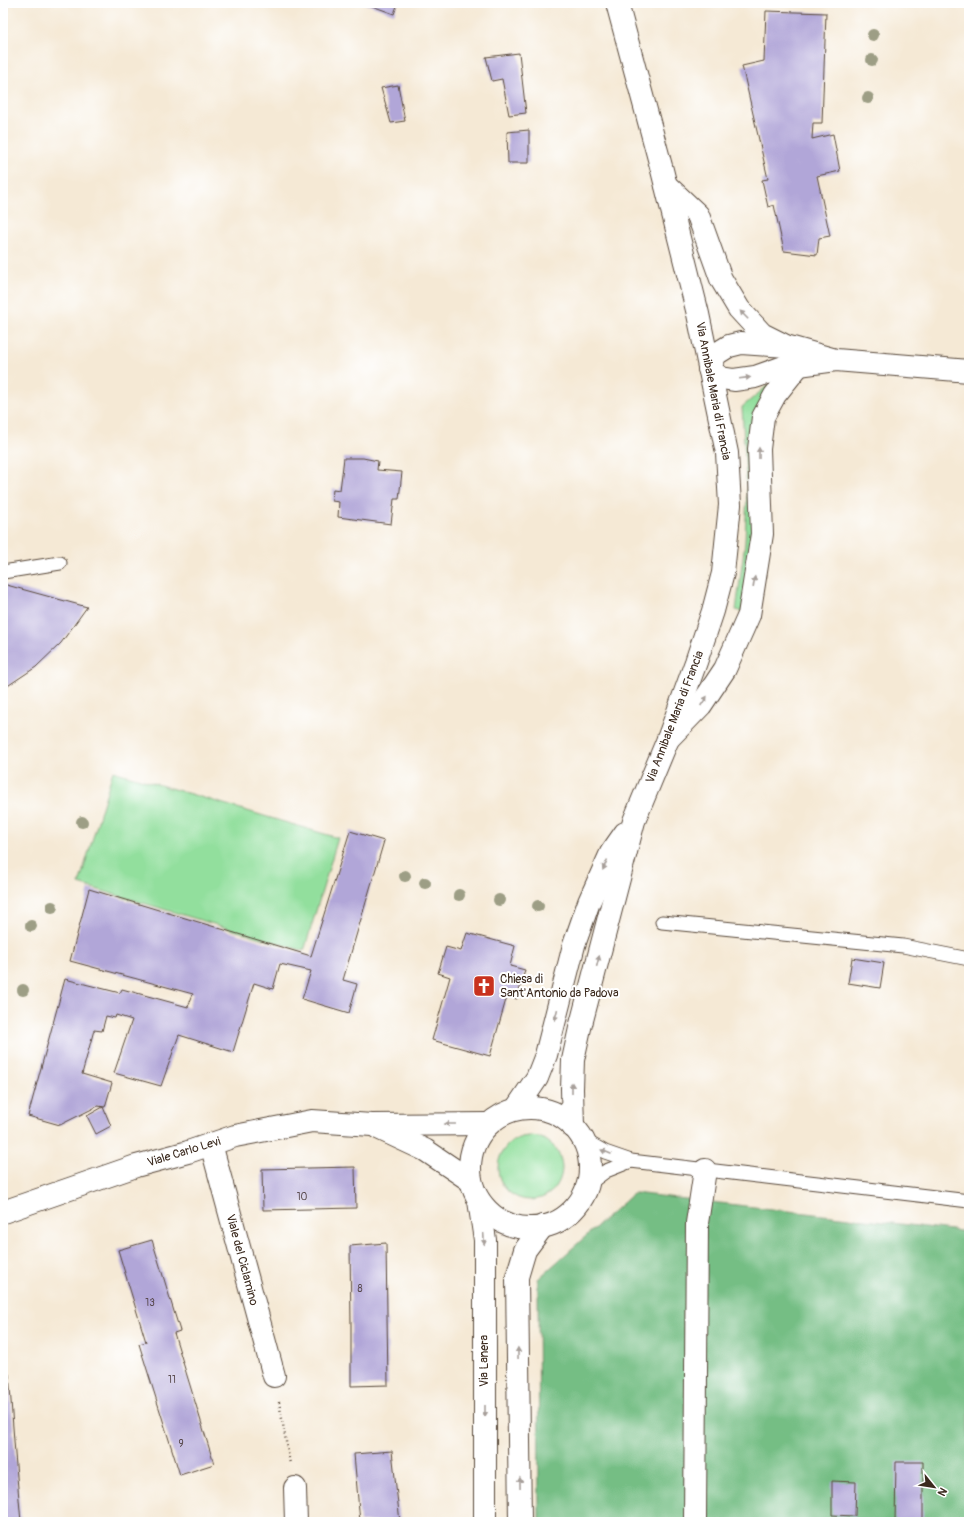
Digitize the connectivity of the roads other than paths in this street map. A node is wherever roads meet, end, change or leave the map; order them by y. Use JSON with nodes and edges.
{"nodes":[{"id":1,"x":617,"y":3,"type":"edge"},
{"id":2,"x":666,"y":185,"type":"junction"},
{"id":3,"x":786,"y":346,"type":"junction"},
{"id":4,"x":836,"y":360,"type":"junction"},
{"id":5,"x":799,"y":365,"type":"junction"},
{"id":6,"x":709,"y":369,"type":"junction"},
{"id":7,"x":969,"y":371,"type":"edge"},
{"id":8,"x":60,"y":563,"type":"dead end"},
{"id":9,"x":3,"y":572,"type":"edge"},
{"id":10,"x":668,"y":739,"type":"junction"},
{"id":11,"x":634,"y":821,"type":"junction"},
{"id":12,"x":662,"y":922,"type":"dead end"},
{"id":13,"x":969,"y":959,"type":"edge"},
{"id":14,"x":516,"y":1109,"type":"junction"},
{"id":15,"x":489,"y":1124,"type":"junction"},
{"id":16,"x":372,"y":1125,"type":"junction"},
{"id":17,"x":578,"y":1133,"type":"junction"},
{"id":18,"x":211,"y":1144,"type":"junction"},
{"id":19,"x":631,"y":1161,"type":"junction"},
{"id":20,"x":705,"y":1170,"type":"junction"},
{"id":21,"x":587,"y":1185,"type":"junction"},
{"id":22,"x":475,"y":1191,"type":"junction"},
{"id":23,"x":969,"y":1201,"type":"edge"},
{"id":24,"x":3,"y":1212,"type":"edge"},
{"id":25,"x":543,"y":1226,"type":"junction"},
{"id":26,"x":274,"y":1376,"type":"road end"},
{"id":27,"x":295,"y":1488,"type":"road end"},
{"id":28,"x":296,"y":1522,"type":"edge"},
{"id":29,"x":485,"y":1522,"type":"edge"},
{"id":30,"x":520,"y":1522,"type":"edge"},
{"id":31,"x":695,"y":1522,"type":"edge"}],
"edges":[{"from":1,"to":2,"type":"main road","name":"Via Annibale Maria di Francia"},
{"from":3,"to":2,"type":"main road","one_way":true},
{"from":2,"to":6,"type":"main road","name":"Via Annibale Maria di Francia"},
{"from":3,"to":4,"type":"main road"},
{"from":3,"to":6,"type":"main road"},
{"from":4,"to":5,"type":"main road"},
{"from":4,"to":7,"type":"main road"},
{"from":6,"to":5,"type":"main road","one_way":true},
{"from":10,"to":5,"type":"main road","one_way":true},
{"from":6,"to":10,"type":"main road","name":"Via Annibale Maria di Francia"},
{"from":8,"to":9,"type":"lane"},
{"from":10,"to":11,"type":"main road","name":"Via Annibale Maria di Francia"},
{"from":11,"to":14,"type":"main road","name":"Via Annibale Maria di Francia","one_way":true},
{"from":17,"to":11,"type":"main road","name":"Via Annibale Maria di Francia","one_way":true},
{"from":12,"to":13,"type":"lane"},
{"from":14,"to":15,"type":"main road"},
{"from":14,"to":17,"type":"main road"},
{"from":15,"to":16,"type":"main road","name":"Viale Carlo Levi","one_way":true},
{"from":15,"to":22,"type":"main road"},
{"from":16,"to":18,"type":"main road","name":"Viale Carlo Levi"},
{"from":16,"to":22,"type":"main road","name":"Viale Carlo Levi"},
{"from":19,"to":17,"type":"lane","one_way":true},
{"from":17,"to":21,"type":"main road"},
{"from":18,"to":24,"type":"main road","name":"Viale Carlo Levi"},
{"from":18,"to":26,"type":"main road","name":"Viale del Ciclamino"},
{"from":19,"to":20,"type":"lane"},
{"from":19,"to":21,"type":"lane"},
{"from":20,"to":23,"type":"lane"},
{"from":20,"to":31,"type":"main road"},
{"from":21,"to":25,"type":"main road"},
{"from":22,"to":25,"type":"main road"},
{"from":22,"to":29,"type":"main road","name":"Via Lanera","one_way":true},
{"from":30,"to":25,"type":"main road","one_way":true},
{"from":27,"to":28,"type":"main road"}]}
